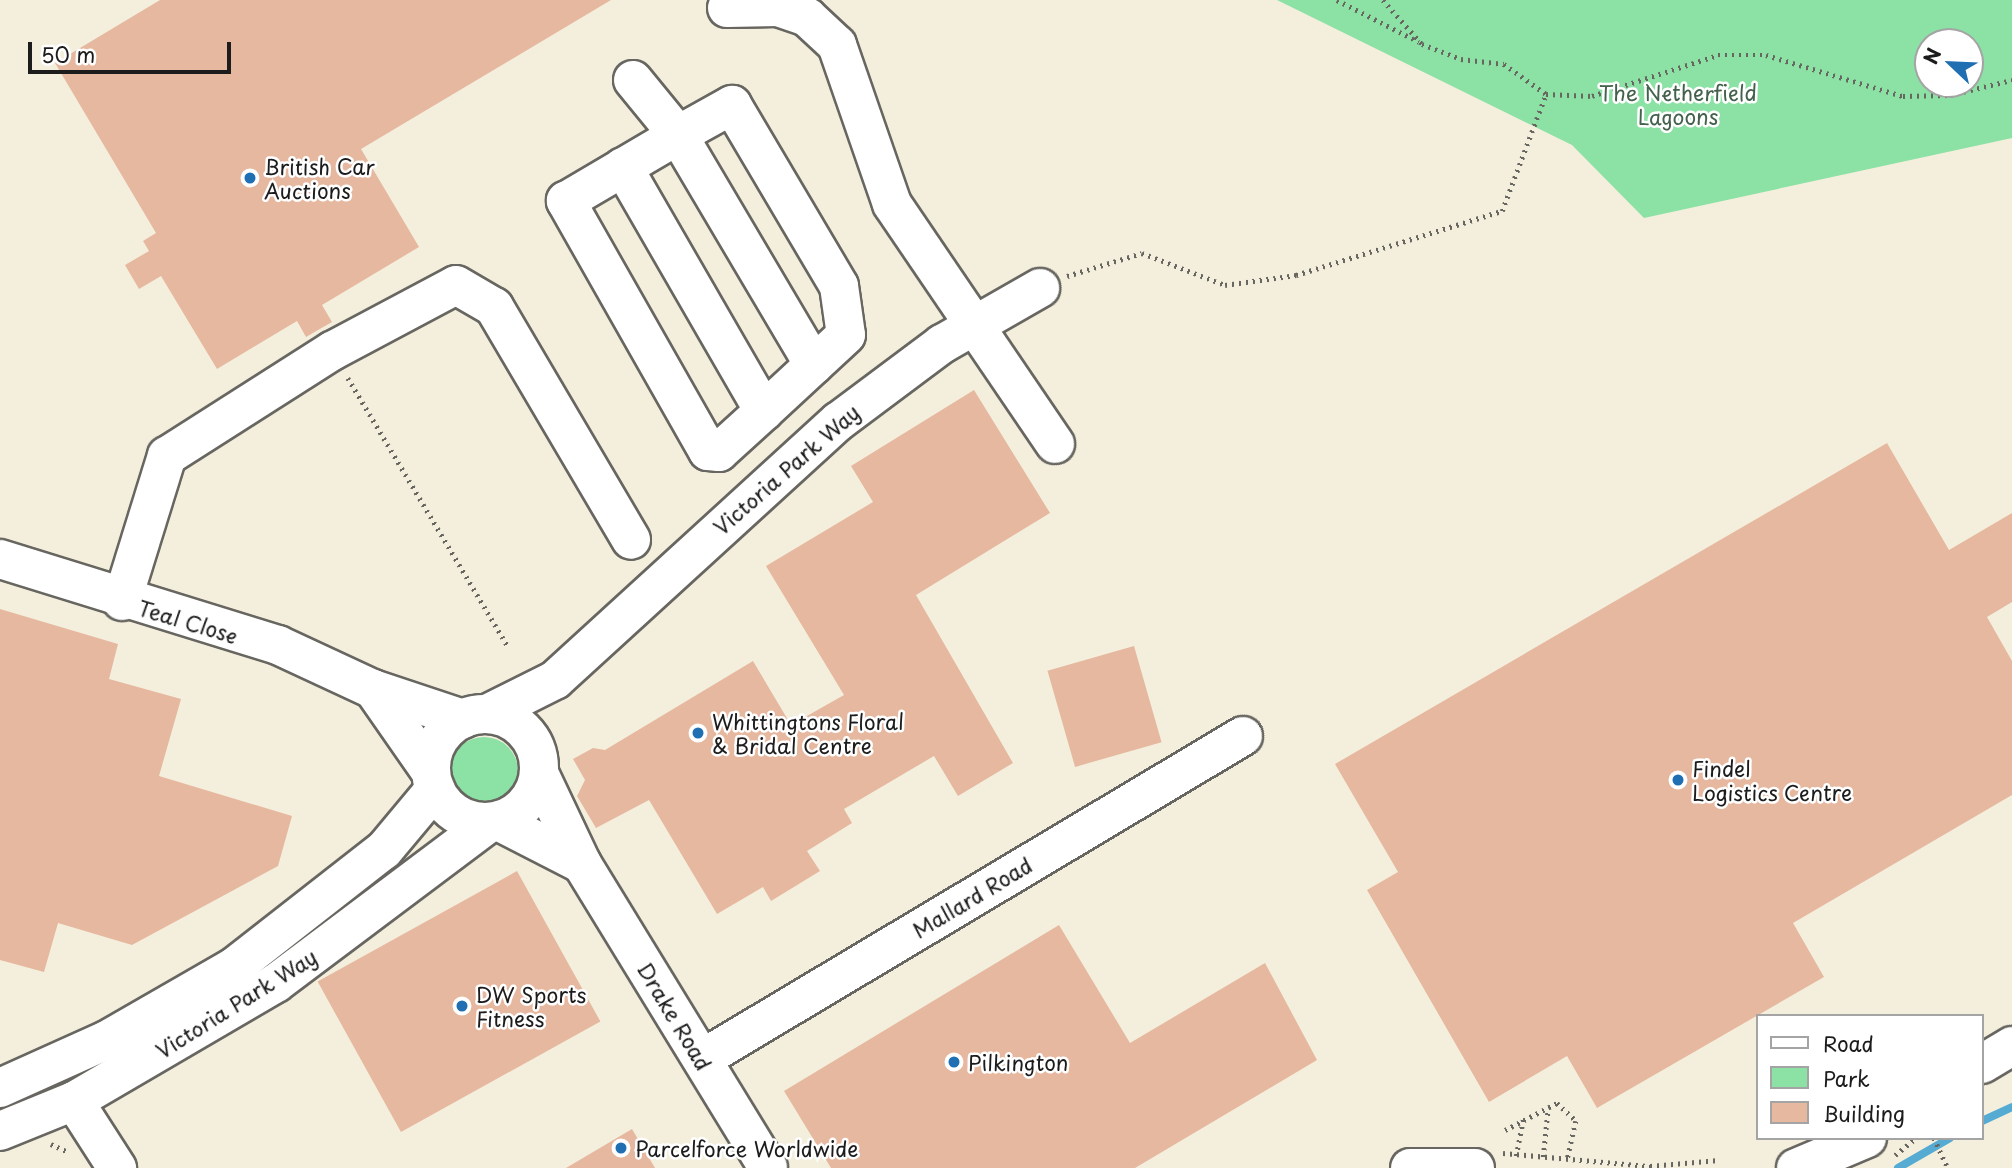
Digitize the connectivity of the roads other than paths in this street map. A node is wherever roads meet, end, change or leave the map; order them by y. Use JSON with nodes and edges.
{"nodes":[{"id":1,"x":727,"y":8,"type":"dead end"},
{"id":2,"x":633,"y":79,"type":"dead end"},
{"id":3,"x":678,"y":135,"type":"junction"},
{"id":4,"x":622,"y":167,"type":"junction"},
{"id":5,"x":1040,"y":288,"type":"road end"},
{"id":6,"x":972,"y":324,"type":"junction"},
{"id":7,"x":814,"y":365,"type":"junction"},
{"id":8,"x":764,"y":411,"type":"junction"},
{"id":9,"x":1055,"y":444,"type":"dead end"},
{"id":10,"x":631,"y":540,"type":"dead end"},
{"id":11,"x":0,"y":559,"type":"edge"},
{"id":12,"x":121,"y":601,"type":"junction"},
{"id":13,"x":555,"y":680,"type":"junction"},
{"id":14,"x":373,"y":689,"type":"junction"},
{"id":15,"x":476,"y":716,"type":"junction"},
{"id":16,"x":1243,"y":736,"type":"dead end"},
{"id":17,"x":538,"y":761,"type":"junction"},
{"id":18,"x":433,"y":780,"type":"junction"},
{"id":19,"x":493,"y":822,"type":"junction"},
{"id":20,"x":582,"y":864,"type":"junction"},
{"id":21,"x":2012,"y":1046,"type":"edge"},
{"id":22,"x":702,"y":1059,"type":"junction"},
{"id":23,"x":1984,"y":1063,"type":"edge"},
{"id":24,"x":3,"y":1085,"type":"edge"},
{"id":25,"x":74,"y":1101,"type":"junction"},
{"id":26,"x":0,"y":1131,"type":"edge"},
{"id":27,"x":1862,"y":1140,"type":"edge"},
{"id":28,"x":1483,"y":1159,"type":"edge"},
{"id":29,"x":117,"y":1168,"type":"edge"},
{"id":30,"x":768,"y":1168,"type":"edge"},
{"id":31,"x":1412,"y":1168,"type":"edge"},
{"id":32,"x":1796,"y":1168,"type":"edge"}],
"edges":[{"from":1,"to":6,"type":"street"},
{"from":2,"to":3,"type":"street"},
{"from":3,"to":4,"type":"street"},
{"from":3,"to":7,"type":"street"},
{"from":3,"to":7,"type":"street"},
{"from":4,"to":8,"type":"street"},
{"from":4,"to":8,"type":"street"},
{"from":5,"to":6,"type":"street","name":"Victoria Park Way"},
{"from":6,"to":9,"type":"street"},
{"from":6,"to":13,"type":"street","name":"Victoria Park Way"},
{"from":7,"to":8,"type":"street"},
{"from":10,"to":12,"type":"street"},
{"from":11,"to":12,"type":"street","name":"Teal Close"},
{"from":12,"to":14,"type":"street","name":"Teal Close"},
{"from":13,"to":15,"type":"street","name":"Victoria Park Way"},
{"from":13,"to":17,"type":"street"},
{"from":14,"to":15,"type":"street","name":"Teal Close"},
{"from":14,"to":18,"type":"street"},
{"from":15,"to":17,"type":"street"},
{"from":15,"to":18,"type":"street"},
{"from":16,"to":22,"type":"street","name":"Mallard Road"},
{"from":17,"to":19,"type":"street"},
{"from":17,"to":20,"type":"street","name":"Drake Road"},
{"from":18,"to":19,"type":"street"},
{"from":18,"to":24,"type":"street","name":"Victoria Park Way"},
{"from":19,"to":20,"type":"street"},
{"from":19,"to":25,"type":"street","name":"Victoria Park Way"},
{"from":20,"to":22,"type":"street","name":"Drake Road"},
{"from":21,"to":23,"type":"street"},
{"from":22,"to":30,"type":"street","name":"Drake Road"},
{"from":25,"to":26,"type":"street","name":"Victoria Park Way"},
{"from":25,"to":29,"type":"street"},
{"from":27,"to":32,"type":"street"},
{"from":28,"to":31,"type":"street"}]}
